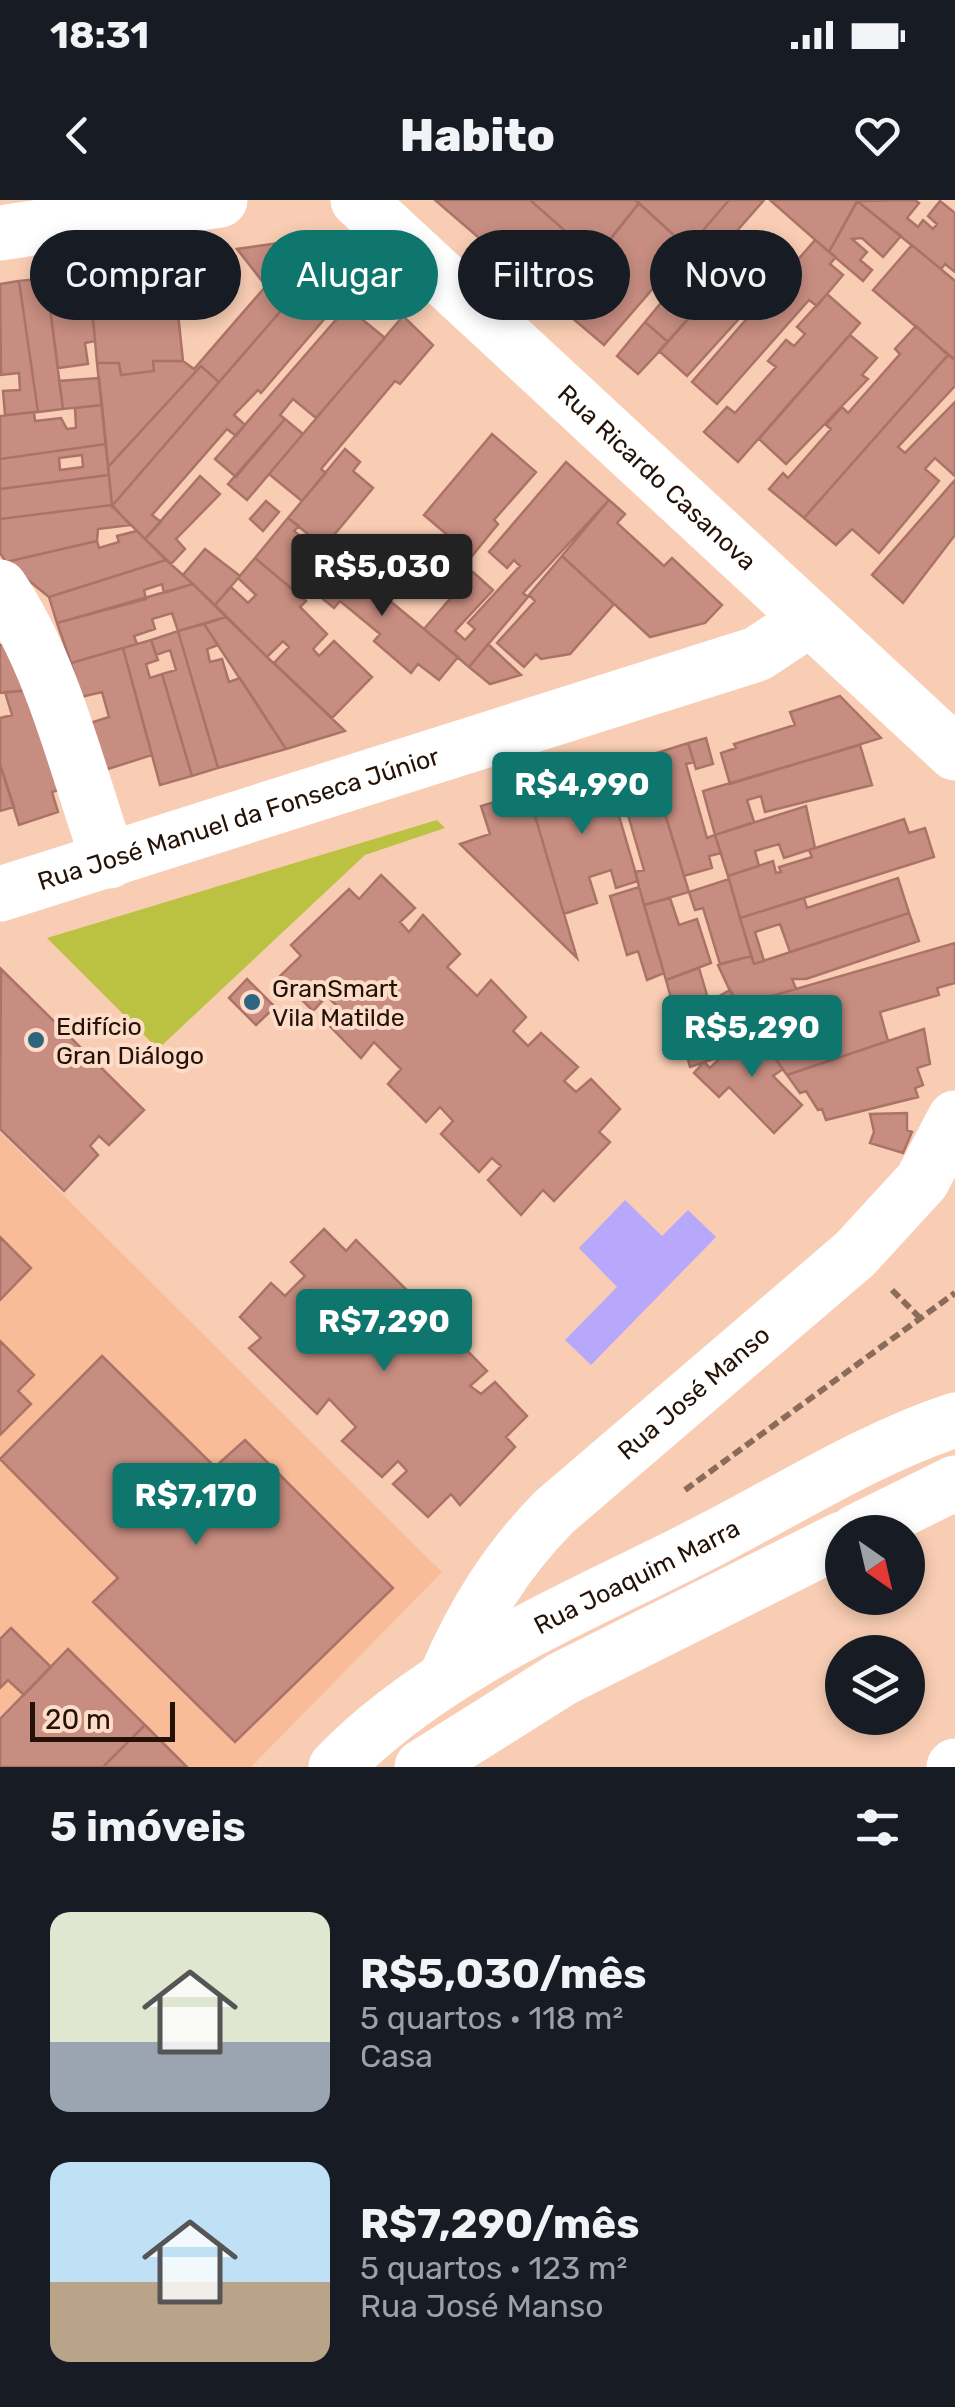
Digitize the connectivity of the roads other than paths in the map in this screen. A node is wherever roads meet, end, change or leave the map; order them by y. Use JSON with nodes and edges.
{"nodes":[{"id":1,"x":220,"y":200,"type":"edge"},
{"id":2,"x":358,"y":200,"type":"edge"},
{"id":3,"x":0,"y":233,"type":"edge"},
{"id":4,"x":0,"y":587,"type":"edge"},
{"id":5,"x":810,"y":619,"type":"junction"},
{"id":6,"x":955,"y":753,"type":"edge"},
{"id":7,"x":109,"y":861,"type":"junction"},
{"id":8,"x":0,"y":894,"type":"edge"},
{"id":9,"x":955,"y":1118,"type":"edge"},
{"id":10,"x":955,"y":1420,"type":"edge"},
{"id":11,"x":955,"y":1483,"type":"edge"},
{"id":12,"x":890,"y":1515,"type":"edge"},
{"id":13,"x":825,"y":1548,"type":"edge"},
{"id":14,"x":446,"y":1678,"type":"junction"},
{"id":15,"x":336,"y":1767,"type":"edge"},
{"id":16,"x":422,"y":1767,"type":"edge"}],
"edges":[{"from":1,"to":3,"type":"street"},
{"from":2,"to":5,"type":"street","name":"Rua Ricardo Casanova"},
{"from":4,"to":7,"type":"street"},
{"from":5,"to":6,"type":"street","name":"Rua Ricardo Casanova"},
{"from":5,"to":7,"type":"street","name":"Rua José Manuel da Fonseca Júnior"},
{"from":7,"to":8,"type":"street","name":"Rua José Manuel da Fonseca Júnior"},
{"from":9,"to":14,"type":"street","name":"Rua José Manso"},
{"from":10,"to":14,"type":"street","name":"Rua Joaquim Marra"},
{"from":11,"to":12,"type":"street"},
{"from":13,"to":16,"type":"street"},
{"from":14,"to":15,"type":"street","name":"Rua Joaquim Marra"}]}
